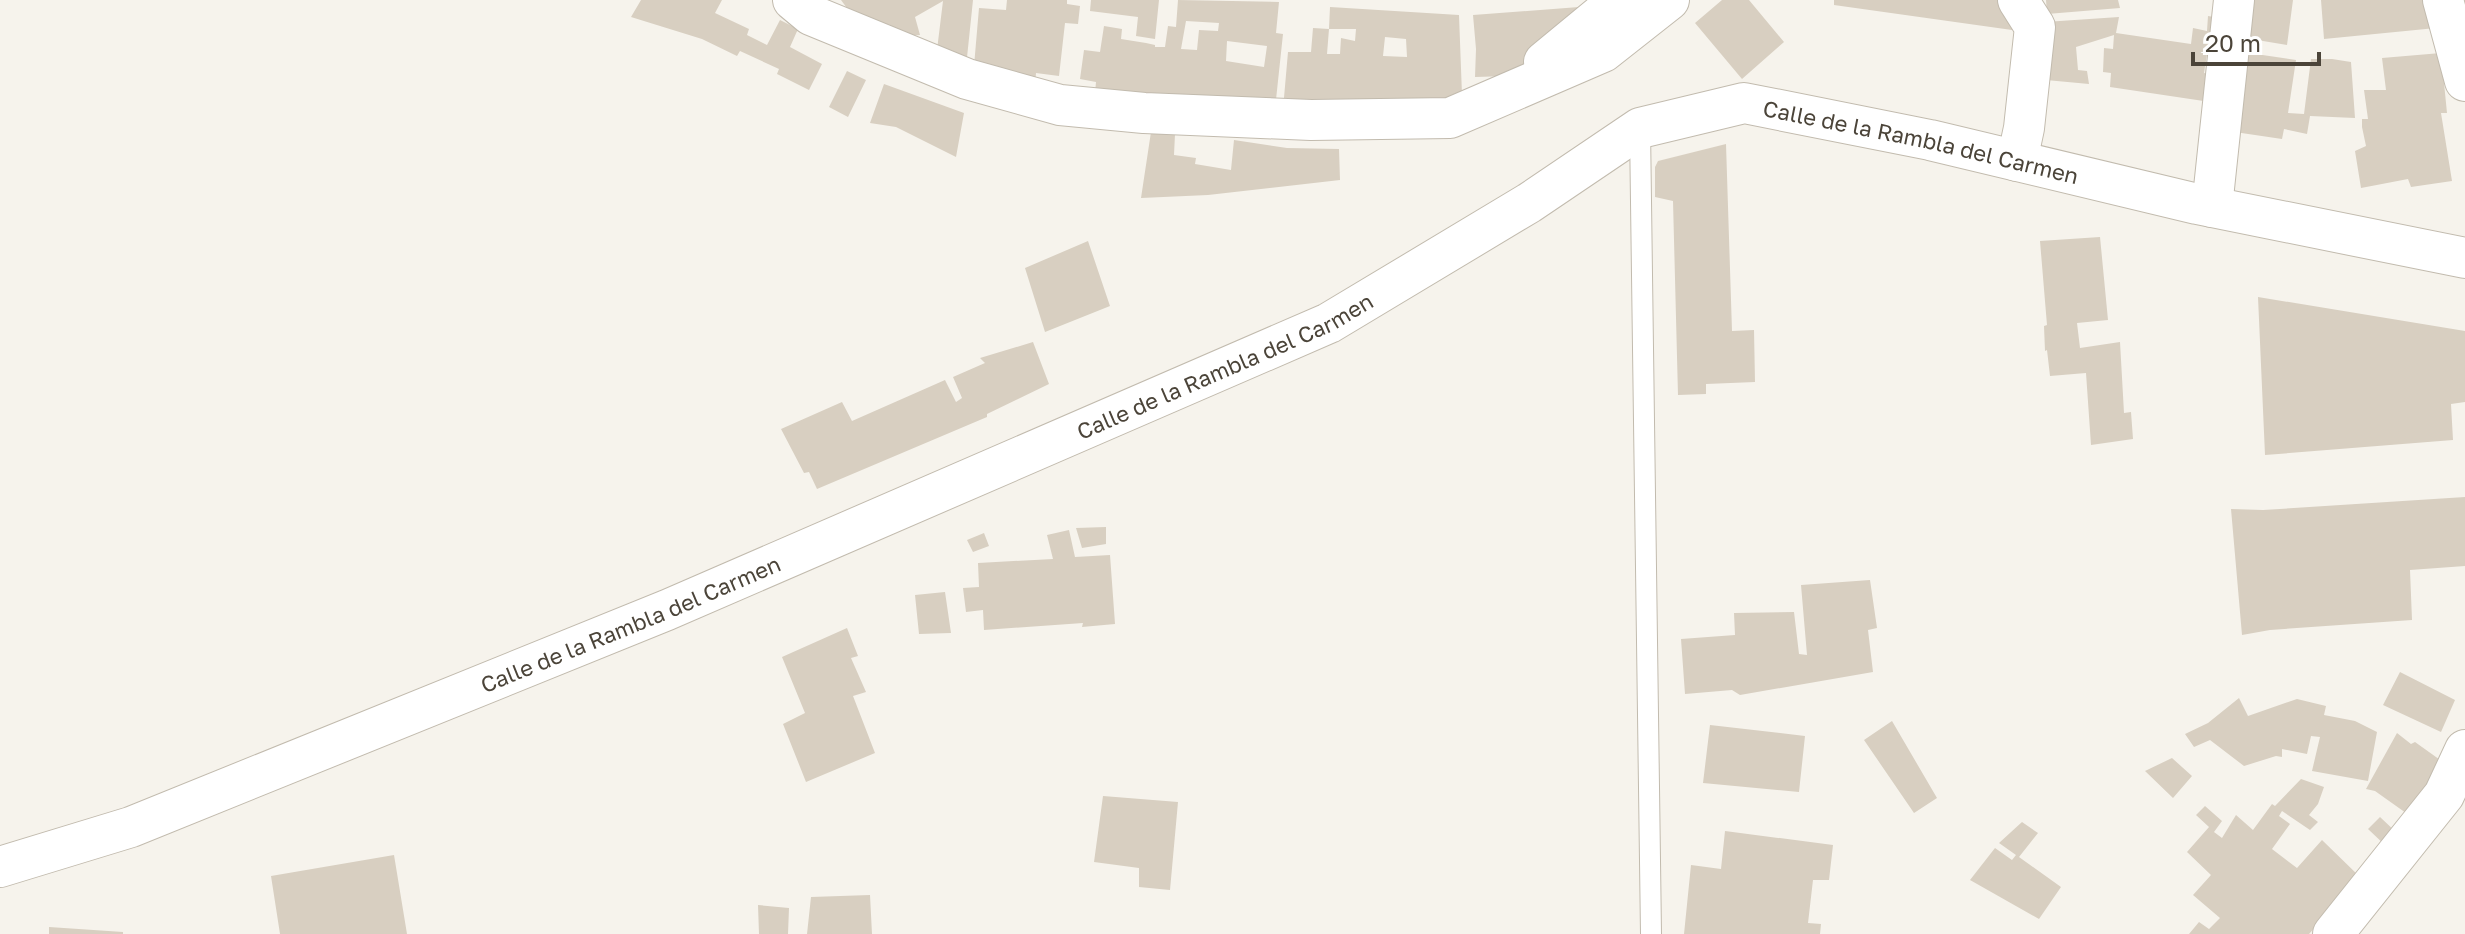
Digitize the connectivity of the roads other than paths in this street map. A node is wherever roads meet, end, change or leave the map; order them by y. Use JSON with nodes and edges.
{"nodes":[{"id":1,"x":793,"y":0,"type":"edge"},
{"id":2,"x":1619,"y":0,"type":"edge"},
{"id":3,"x":1669,"y":0,"type":"edge"},
{"id":4,"x":2018,"y":0,"type":"edge"},
{"id":5,"x":2234,"y":0,"type":"edge"},
{"id":6,"x":2443,"y":0,"type":"edge"},
{"id":7,"x":2465,"y":81,"type":"edge"},
{"id":8,"x":1506,"y":92,"type":"junction"},
{"id":9,"x":1640,"y":128,"type":"junction"},
{"id":10,"x":2017,"y":161,"type":"junction"},
{"id":11,"x":2212,"y":207,"type":"junction"},
{"id":12,"x":2465,"y":258,"type":"edge"},
{"id":13,"x":2465,"y":750,"type":"edge"},
{"id":14,"x":0,"y":867,"type":"edge"},
{"id":15,"x":1651,"y":934,"type":"edge"},
{"id":16,"x":2333,"y":934,"type":"edge"}],
"edges":[{"from":1,"to":8,"type":"street"},
{"from":2,"to":8,"type":"street"},
{"from":3,"to":8,"type":"street"},
{"from":4,"to":10,"type":"street"},
{"from":5,"to":11,"type":"street"},
{"from":6,"to":7,"type":"street"},
{"from":9,"to":10,"type":"street","name":"Calle de la Rambla del Carmen"},
{"from":9,"to":14,"type":"street","name":"Calle de la Rambla del Carmen"},
{"from":9,"to":15,"type":"lane"},
{"from":10,"to":11,"type":"street","name":"Calle de la Rambla del Carmen"},
{"from":11,"to":12,"type":"street","name":"Calle de la Rambla del Carmen"},
{"from":13,"to":16,"type":"street"}]}
